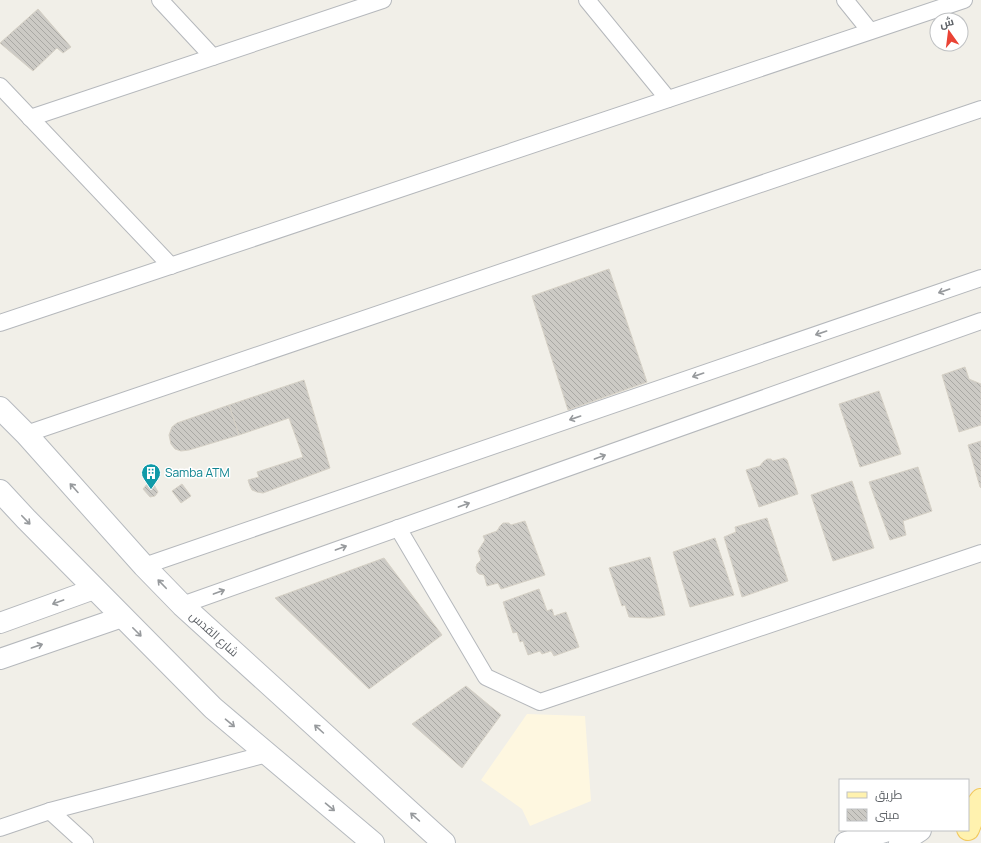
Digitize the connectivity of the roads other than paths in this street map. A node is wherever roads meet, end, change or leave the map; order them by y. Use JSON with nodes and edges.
{"nodes":[{"id":1,"x":160,"y":0,"type":"edge"},
{"id":2,"x":383,"y":0,"type":"edge"},
{"id":3,"x":587,"y":0,"type":"edge"},
{"id":4,"x":845,"y":0,"type":"edge"},
{"id":5,"x":964,"y":0,"type":"edge"},
{"id":6,"x":870,"y":31,"type":"junction"},
{"id":7,"x":213,"y":57,"type":"junction"},
{"id":8,"x":0,"y":86,"type":"edge"},
{"id":9,"x":668,"y":99,"type":"junction"},
{"id":10,"x":981,"y":108,"type":"edge"},
{"id":11,"x":30,"y":118,"type":"junction"},
{"id":12,"x":171,"y":266,"type":"junction"},
{"id":13,"x":981,"y":278,"type":"edge"},
{"id":14,"x":981,"y":321,"type":"edge"},
{"id":15,"x":0,"y":323,"type":"edge"},
{"id":16,"x":0,"y":408,"type":"edge"},
{"id":17,"x":26,"y":434,"type":"junction"},
{"id":18,"x":0,"y":491,"type":"edge"},
{"id":19,"x":398,"y":528,"type":"junction"},
{"id":20,"x":981,"y":554,"type":"edge"},
{"id":21,"x":144,"y":566,"type":"junction"},
{"id":22,"x":94,"y":589,"type":"junction"},
{"id":23,"x":182,"y":605,"type":"junction"},
{"id":24,"x":122,"y":617,"type":"junction"},
{"id":25,"x":0,"y":623,"type":"edge"},
{"id":26,"x":0,"y":659,"type":"edge"},
{"id":27,"x":267,"y":754,"type":"junction"},
{"id":28,"x":981,"y":794,"type":"edge"},
{"id":29,"x":969,"y":800,"type":"edge"},
{"id":30,"x":981,"y":800,"type":"edge"},
{"id":31,"x":50,"y":811,"type":"junction"},
{"id":32,"x":969,"y":827,"type":"edge"},
{"id":33,"x":0,"y":828,"type":"edge"},
{"id":34,"x":885,"y":831,"type":"edge"},
{"id":35,"x":918,"y":831,"type":"edge"},
{"id":36,"x":968,"y":831,"type":"edge"},
{"id":37,"x":85,"y":843,"type":"edge"},
{"id":38,"x":373,"y":843,"type":"edge"},
{"id":39,"x":444,"y":843,"type":"edge"},
{"id":40,"x":846,"y":843,"type":"edge"},
{"id":41,"x":900,"y":843,"type":"edge"},
{"id":42,"x":964,"y":843,"type":"edge"}],
"edges":[{"from":1,"to":7,"type":"street"},
{"from":2,"to":7,"type":"street"},
{"from":3,"to":9,"type":"street"},
{"from":4,"to":6,"type":"street"},
{"from":5,"to":6,"type":"street"},
{"from":6,"to":9,"type":"street"},
{"from":7,"to":11,"type":"street"},
{"from":8,"to":11,"type":"street"},
{"from":9,"to":12,"type":"street"},
{"from":10,"to":17,"type":"street"},
{"from":11,"to":12,"type":"street"},
{"from":12,"to":15,"type":"street"},
{"from":13,"to":21,"type":"street","one_way":true},
{"from":19,"to":14,"type":"street","one_way":true},
{"from":16,"to":17,"type":"main road","name":"شارع القدس"},
{"from":21,"to":17,"type":"main road","name":"شارع القدس","one_way":true},
{"from":18,"to":22,"type":"main road","one_way":true},
{"from":19,"to":20,"type":"street"},
{"from":23,"to":19,"type":"street","one_way":true},
{"from":23,"to":21,"type":"main road","name":"شارع القدس","one_way":true},
{"from":22,"to":24,"type":"main road"},
{"from":22,"to":25,"type":"street","one_way":true},
{"from":39,"to":23,"type":"main road","name":"شارع القدس","one_way":true},
{"from":26,"to":24,"type":"street","one_way":true},
{"from":24,"to":27,"type":"main road","one_way":true},
{"from":27,"to":31,"type":"street"},
{"from":27,"to":38,"type":"main road","one_way":true},
{"from":28,"to":29,"type":"main road"},
{"from":30,"to":32,"type":"main road"},
{"from":31,"to":33,"type":"street"},
{"from":31,"to":37,"type":"street"},
{"from":34,"to":40,"type":"main road"},
{"from":35,"to":41,"type":"main road"},
{"from":36,"to":42,"type":"main road"}]}
